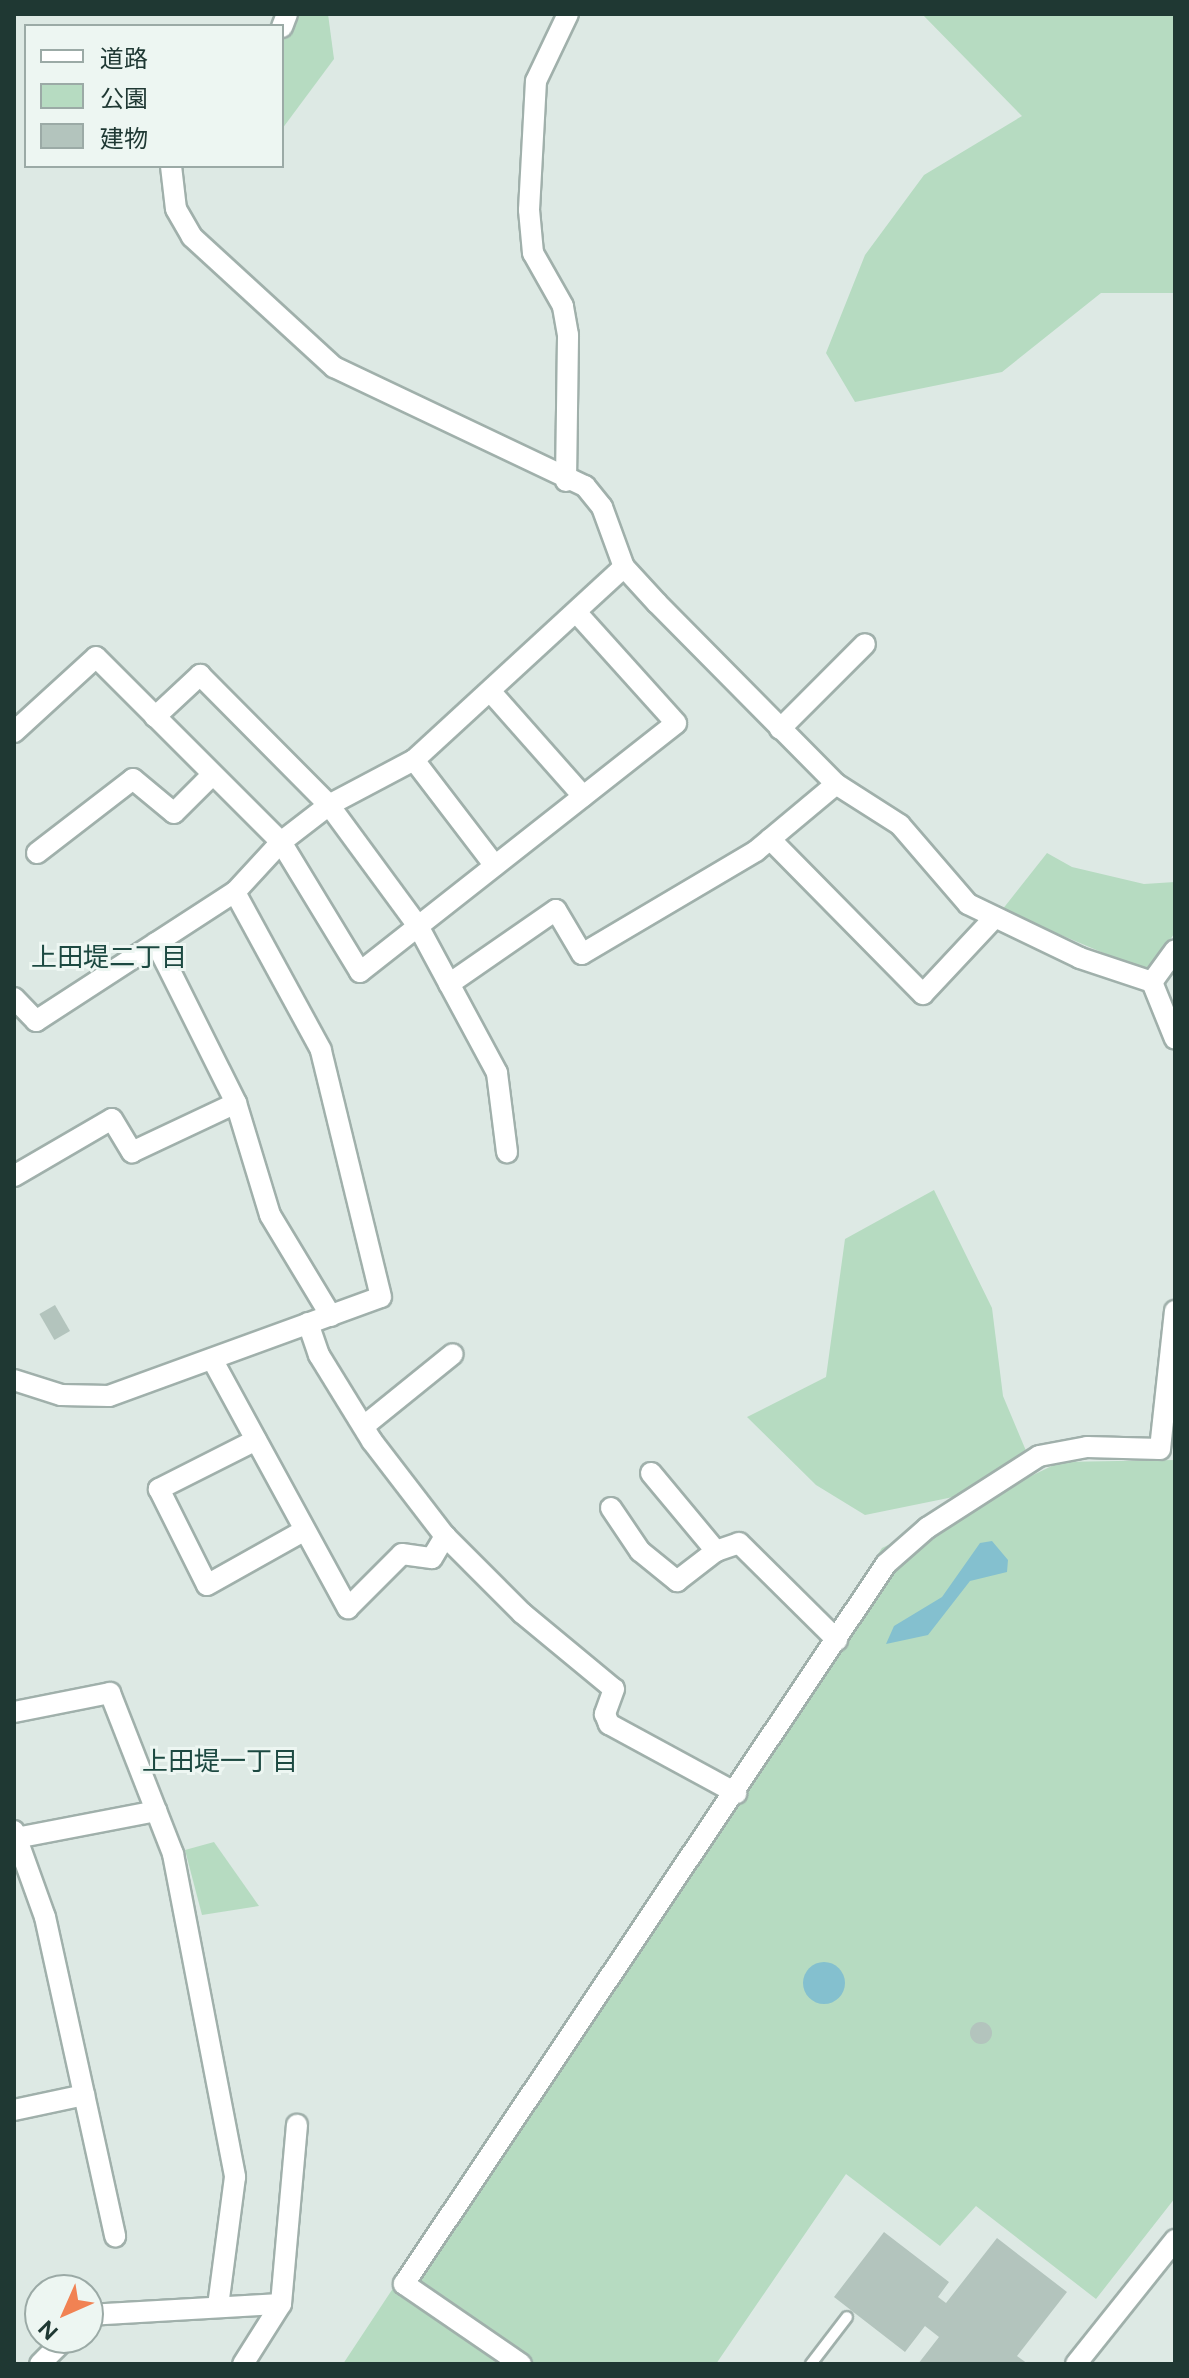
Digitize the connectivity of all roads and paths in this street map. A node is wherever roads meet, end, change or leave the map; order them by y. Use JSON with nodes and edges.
{"nodes":[{"id":1,"x":568,"y":14,"type":"edge"},
{"id":2,"x":171,"y":168,"type":"edge"},
{"id":3,"x":566,"y":481,"type":"junction"},
{"id":4,"x":624,"y":567,"type":"junction"},
{"id":5,"x":576,"y":612,"type":"junction"},
{"id":6,"x":865,"y":644,"type":"dead end"},
{"id":7,"x":491,"y":692,"type":"junction"},
{"id":8,"x":155,"y":717,"type":"junction"},
{"id":9,"x":780,"y":729,"type":"junction"},
{"id":10,"x":14,"y":732,"type":"edge"},
{"id":11,"x":414,"y":760,"type":"junction"},
{"id":12,"x":212,"y":775,"type":"junction"},
{"id":13,"x":836,"y":784,"type":"junction"},
{"id":14,"x":583,"y":796,"type":"junction"},
{"id":15,"x":329,"y":805,"type":"junction"},
{"id":16,"x":770,"y":839,"type":"junction"},
{"id":17,"x":281,"y":842,"type":"junction"},
{"id":18,"x":37,"y":853,"type":"dead end"},
{"id":19,"x":495,"y":866,"type":"junction"},
{"id":20,"x":235,"y":892,"type":"junction"},
{"id":21,"x":995,"y":917,"type":"junction"},
{"id":22,"x":418,"y":926,"type":"junction"},
{"id":23,"x":156,"y":943,"type":"junction"},
{"id":24,"x":1175,"y":950,"type":"edge"},
{"id":25,"x":1152,"y":982,"type":"junction"},
{"id":26,"x":449,"y":984,"type":"junction"},
{"id":27,"x":14,"y":998,"type":"edge"},
{"id":28,"x":1175,"y":1039,"type":"edge"},
{"id":29,"x":236,"y":1103,"type":"junction"},
{"id":30,"x":507,"y":1152,"type":"dead end"},
{"id":31,"x":14,"y":1176,"type":"edge"},
{"id":32,"x":1175,"y":1311,"type":"edge"},
{"id":33,"x":331,"y":1316,"type":"junction"},
{"id":34,"x":308,"y":1323,"type":"junction"},
{"id":35,"x":453,"y":1354,"type":"dead end"},
{"id":36,"x":212,"y":1359,"type":"junction"},
{"id":37,"x":14,"y":1380,"type":"edge"},
{"id":38,"x":364,"y":1426,"type":"junction"},
{"id":39,"x":256,"y":1440,"type":"junction"},
{"id":40,"x":651,"y":1473,"type":"dead end"},
{"id":41,"x":611,"y":1508,"type":"dead end"},
{"id":42,"x":305,"y":1530,"type":"junction"},
{"id":43,"x":445,"y":1536,"type":"junction"},
{"id":44,"x":716,"y":1551,"type":"junction"},
{"id":45,"x":837,"y":1640,"type":"junction"},
{"id":46,"x":14,"y":1712,"type":"edge"},
{"id":47,"x":736,"y":1793,"type":"junction"},
{"id":48,"x":156,"y":1811,"type":"junction"},
{"id":49,"x":17,"y":1847,"type":"edge"},
{"id":50,"x":84,"y":2095,"type":"junction"},
{"id":51,"x":14,"y":2110,"type":"edge"},
{"id":52,"x":297,"y":2125,"type":"dead end"},
{"id":53,"x":115,"y":2236,"type":"dead end"},
{"id":54,"x":1175,"y":2240,"type":"edge"},
{"id":55,"x":281,"y":2304,"type":"junction"},
{"id":56,"x":218,"y":2306,"type":"junction"},
{"id":57,"x":104,"y":2310,"type":"edge"},
{"id":58,"x":847,"y":2317,"type":"dead end"},
{"id":59,"x":243,"y":2364,"type":"edge"},
{"id":60,"x":521,"y":2364,"type":"edge"},
{"id":61,"x":811,"y":2364,"type":"edge"},
{"id":62,"x":1076,"y":2364,"type":"edge"}],
"edges":[{"from":1,"to":3,"type":"street"},
{"from":2,"to":3,"type":"street"},
{"from":3,"to":4,"type":"street"},
{"from":4,"to":5,"type":"street"},
{"from":4,"to":9,"type":"street"},
{"from":5,"to":7,"type":"street"},
{"from":5,"to":14,"type":"street"},
{"from":6,"to":9,"type":"street"},
{"from":7,"to":11,"type":"street"},
{"from":7,"to":14,"type":"street"},
{"from":8,"to":10,"type":"street"},
{"from":8,"to":12,"type":"street"},
{"from":8,"to":15,"type":"street"},
{"from":9,"to":13,"type":"street"},
{"from":11,"to":15,"type":"street"},
{"from":11,"to":19,"type":"street"},
{"from":12,"to":17,"type":"street"},
{"from":12,"to":18,"type":"street"},
{"from":13,"to":16,"type":"street"},
{"from":13,"to":21,"type":"street"},
{"from":14,"to":19,"type":"street"},
{"from":15,"to":17,"type":"street"},
{"from":15,"to":22,"type":"street"},
{"from":16,"to":21,"type":"street"},
{"from":16,"to":26,"type":"street"},
{"from":17,"to":20,"type":"street"},
{"from":17,"to":22,"type":"street"},
{"from":19,"to":22,"type":"street"},
{"from":20,"to":23,"type":"street"},
{"from":20,"to":33,"type":"street"},
{"from":21,"to":25,"type":"street"},
{"from":22,"to":26,"type":"street"},
{"from":23,"to":27,"type":"street"},
{"from":23,"to":29,"type":"street"},
{"from":24,"to":25,"type":"street"},
{"from":25,"to":28,"type":"street"},
{"from":26,"to":30,"type":"street"},
{"from":29,"to":31,"type":"street"},
{"from":29,"to":33,"type":"street"},
{"from":32,"to":45,"type":"street"},
{"from":33,"to":34,"type":"street"},
{"from":34,"to":36,"type":"street"},
{"from":34,"to":38,"type":"street"},
{"from":35,"to":38,"type":"street"},
{"from":36,"to":37,"type":"street"},
{"from":36,"to":39,"type":"street"},
{"from":38,"to":43,"type":"street"},
{"from":39,"to":42,"type":"street"},
{"from":39,"to":42,"type":"street"},
{"from":40,"to":44,"type":"street"},
{"from":41,"to":44,"type":"street"},
{"from":42,"to":43,"type":"street"},
{"from":43,"to":47,"type":"street"},
{"from":44,"to":45,"type":"street"},
{"from":45,"to":47,"type":"street"},
{"from":46,"to":48,"type":"street"},
{"from":47,"to":60,"type":"street"},
{"from":48,"to":49,"type":"street"},
{"from":48,"to":56,"type":"street"},
{"from":49,"to":50,"type":"street"},
{"from":50,"to":51,"type":"street"},
{"from":50,"to":53,"type":"street"},
{"from":52,"to":55,"type":"street"},
{"from":54,"to":62,"type":"street"},
{"from":55,"to":56,"type":"street"},
{"from":55,"to":59,"type":"street"},
{"from":56,"to":57,"type":"street"},
{"from":58,"to":61,"type":"lane"}]}
